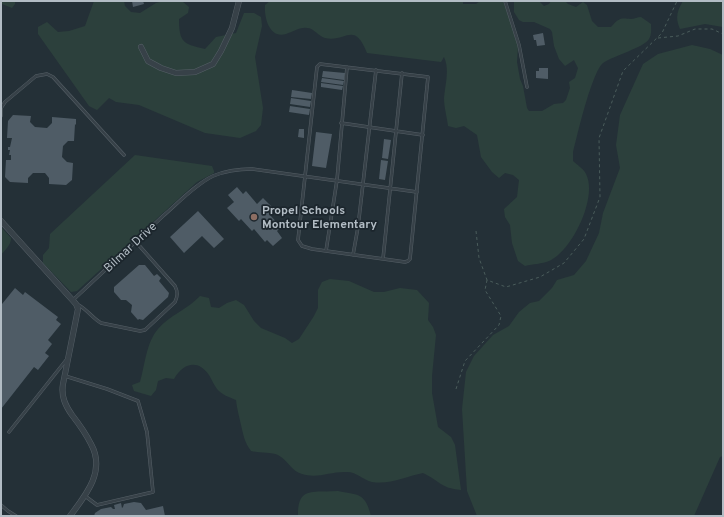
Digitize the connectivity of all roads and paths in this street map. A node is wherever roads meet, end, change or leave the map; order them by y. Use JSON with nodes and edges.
{"nodes":[{"id":1,"x":239,"y":1,"type":"edge"},
{"id":2,"x":504,"y":1,"type":"edge"},
{"id":3,"x":677,"y":1,"type":"edge"},
{"id":4,"x":723,"y":34,"type":"edge"},
{"id":5,"x":657,"y":38,"type":"junction"},
{"id":6,"x":141,"y":47,"type":"dead end"},
{"id":7,"x":347,"y":67,"type":"junction"},
{"id":8,"x":376,"y":70,"type":"junction"},
{"id":9,"x":402,"y":73,"type":"junction"},
{"id":10,"x":527,"y":87,"type":"dead end"},
{"id":11,"x":1,"y":116,"type":"edge"},
{"id":12,"x":341,"y":123,"type":"junction"},
{"id":13,"x":369,"y":127,"type":"junction"},
{"id":14,"x":396,"y":131,"type":"junction"},
{"id":15,"x":423,"y":135,"type":"junction"},
{"id":16,"x":124,"y":155,"type":"dead end"},
{"id":17,"x":305,"y":176,"type":"junction"},
{"id":18,"x":337,"y":180,"type":"junction"},
{"id":19,"x":363,"y":184,"type":"junction"},
{"id":20,"x":390,"y":188,"type":"junction"},
{"id":21,"x":417,"y":192,"type":"junction"},
{"id":22,"x":1,"y":221,"type":"edge"},
{"id":23,"x":476,"y":231,"type":"dead end"},
{"id":24,"x":136,"y":242,"type":"junction"},
{"id":25,"x":326,"y":251,"type":"junction"},
{"id":26,"x":353,"y":255,"type":"junction"},
{"id":27,"x":383,"y":259,"type":"junction"},
{"id":28,"x":487,"y":280,"type":"junction"},
{"id":29,"x":75,"y":302,"type":"junction"},
{"id":30,"x":68,"y":357,"type":"junction"},
{"id":31,"x":65,"y":376,"type":"junction"},
{"id":32,"x":456,"y":389,"type":"dead end"},
{"id":33,"x":9,"y":432,"type":"dead end"},
{"id":34,"x":85,"y":496,"type":"junction"},
{"id":35,"x":1,"y":505,"type":"edge"},
{"id":36,"x":16,"y":516,"type":"edge"},
{"id":37,"x":70,"y":516,"type":"edge"}],
"edges":[{"from":1,"to":6,"type":"street"},
{"from":2,"to":10,"type":"lane"},
{"from":3,"to":5,"type":"path"},
{"from":4,"to":5,"type":"path"},
{"from":5,"to":28,"type":"path"},
{"from":7,"to":8,"type":"lane"},
{"from":7,"to":12,"type":"lane"},
{"from":7,"to":17,"type":"lane"},
{"from":8,"to":9,"type":"lane"},
{"from":8,"to":13,"type":"lane"},
{"from":9,"to":14,"type":"lane"},
{"from":9,"to":15,"type":"lane"},
{"from":11,"to":16,"type":"lane"},
{"from":12,"to":13,"type":"lane"},
{"from":12,"to":18,"type":"lane"},
{"from":13,"to":14,"type":"lane"},
{"from":13,"to":19,"type":"lane"},
{"from":14,"to":15,"type":"lane"},
{"from":14,"to":20,"type":"lane"},
{"from":15,"to":21,"type":"lane"},
{"from":17,"to":18,"type":"lane","name":"Bilmar Drive"},
{"from":17,"to":24,"type":"lane","name":"Bilmar Drive"},
{"from":17,"to":25,"type":"lane"},
{"from":18,"to":19,"type":"lane","name":"Bilmar Drive"},
{"from":18,"to":25,"type":"lane"},
{"from":19,"to":20,"type":"lane","name":"Bilmar Drive"},
{"from":19,"to":26,"type":"lane"},
{"from":20,"to":21,"type":"lane","name":"Bilmar Drive"},
{"from":20,"to":27,"type":"lane"},
{"from":21,"to":27,"type":"lane"},
{"from":22,"to":29,"type":"street"},
{"from":23,"to":28,"type":"path"},
{"from":24,"to":29,"type":"lane","name":"Bilmar Drive"},
{"from":24,"to":29,"type":"lane"},
{"from":25,"to":26,"type":"lane"},
{"from":26,"to":27,"type":"lane"},
{"from":28,"to":32,"type":"path"},
{"from":29,"to":30,"type":"street"},
{"from":30,"to":31,"type":"street"},
{"from":30,"to":33,"type":"lane"},
{"from":31,"to":34,"type":"street"},
{"from":31,"to":34,"type":"lane"},
{"from":34,"to":37,"type":"street"},
{"from":35,"to":36,"type":"lane"}]}
